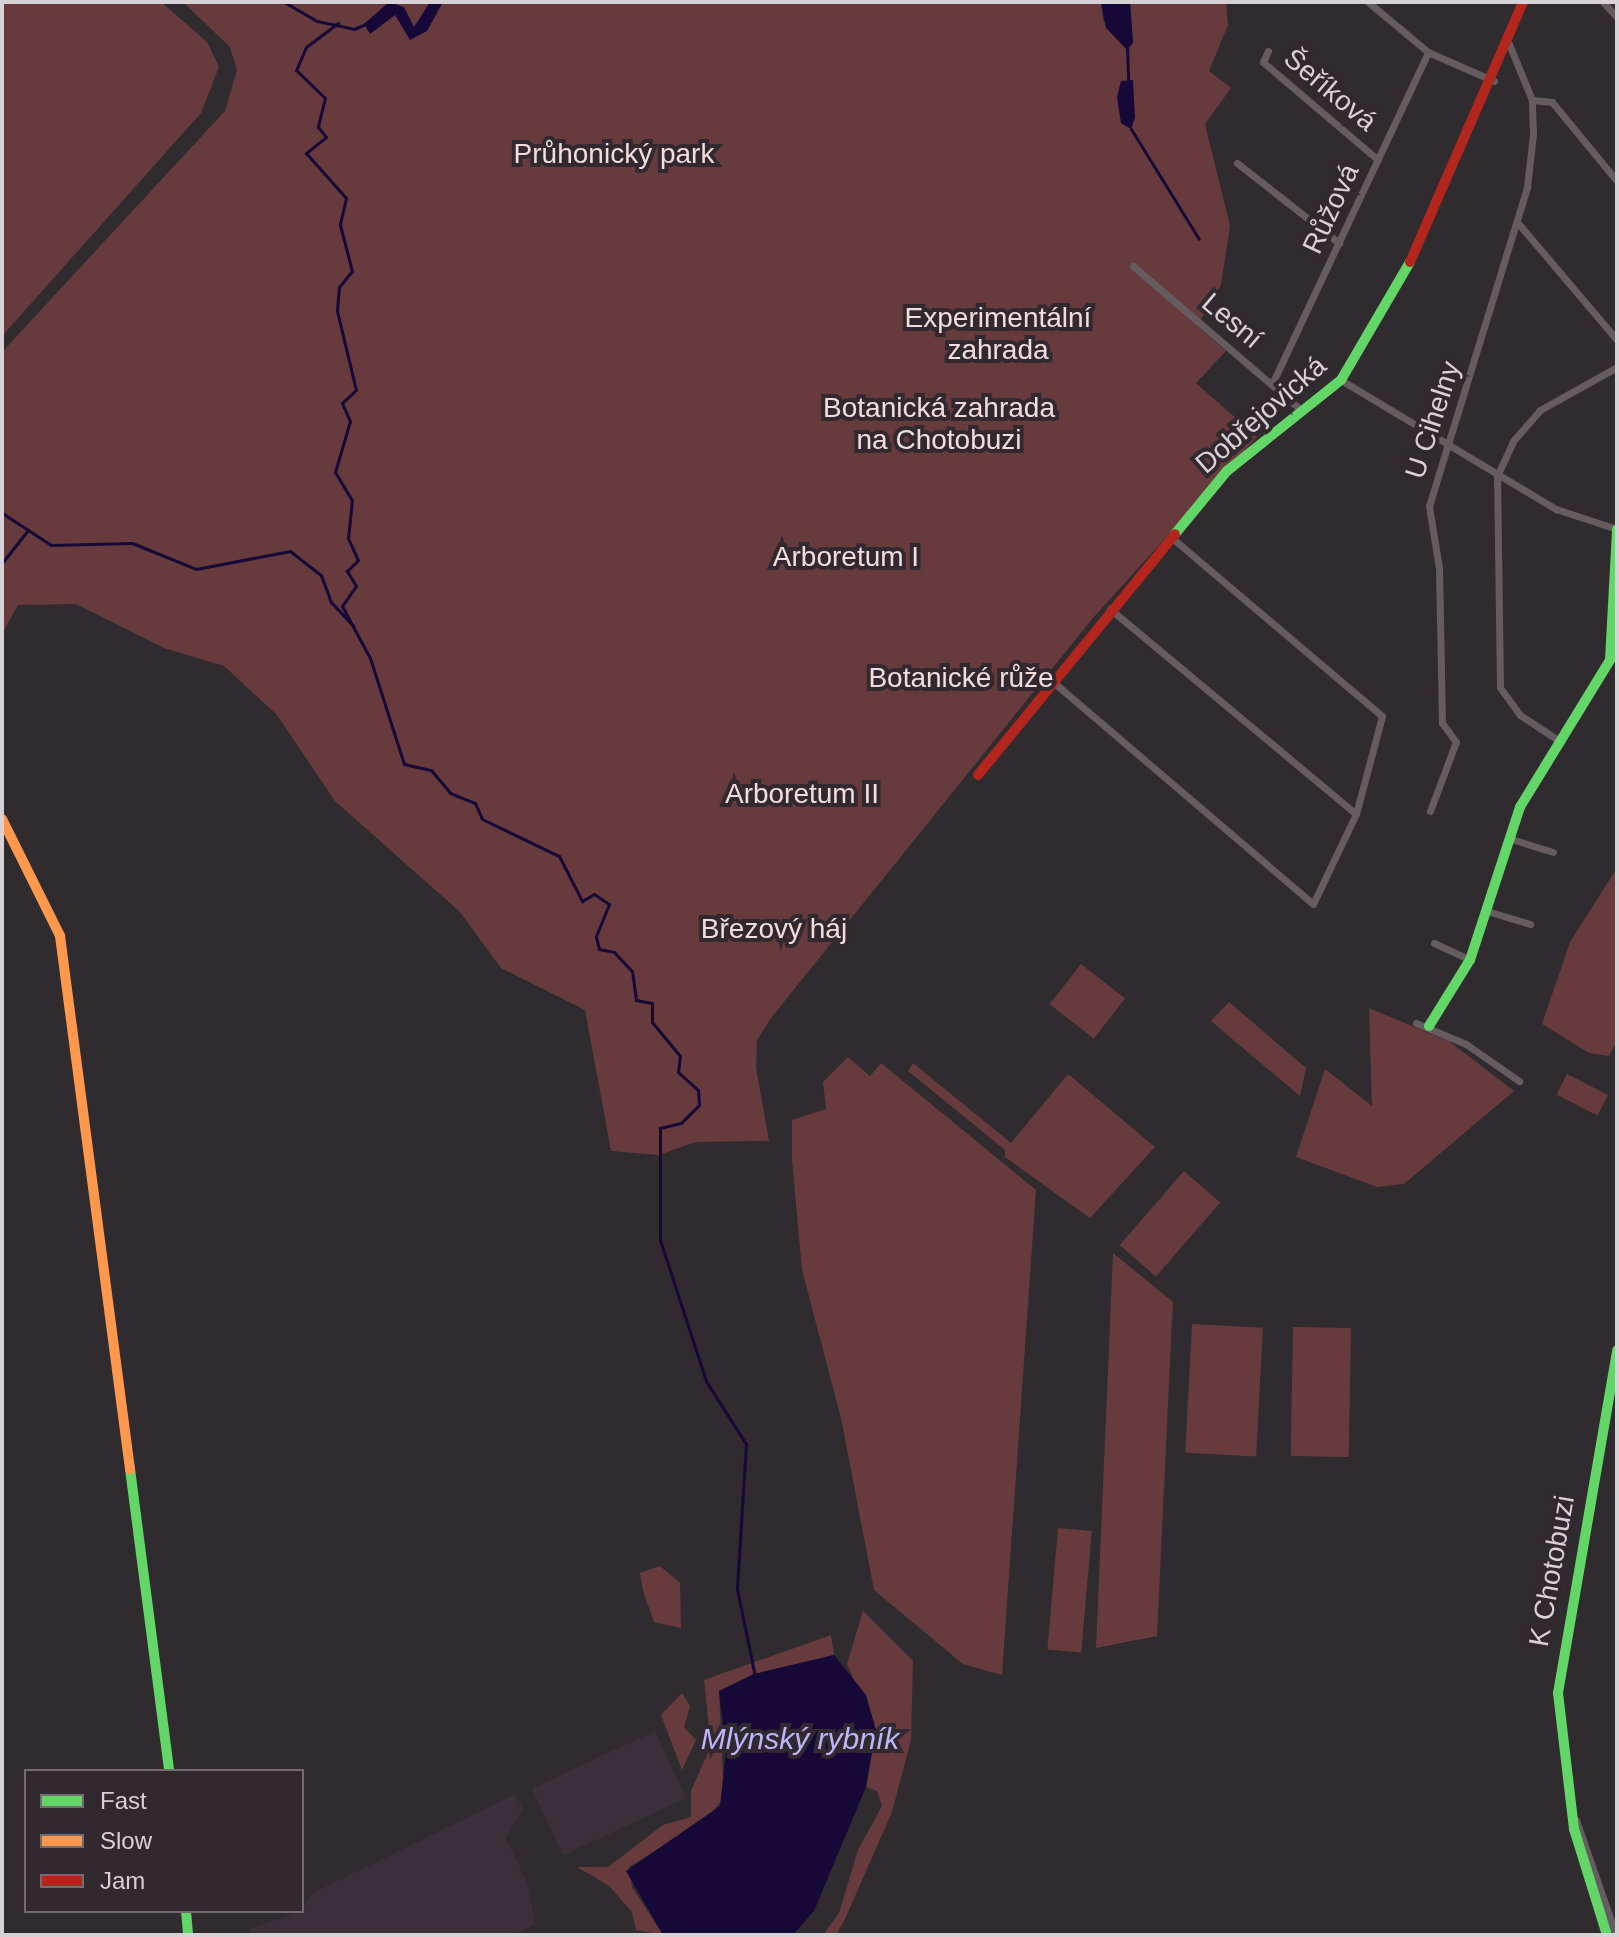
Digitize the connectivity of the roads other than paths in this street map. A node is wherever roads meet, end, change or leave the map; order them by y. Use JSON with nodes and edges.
{"nodes":[{"id":1,"x":1368,"y":2,"type":"edge"},
{"id":2,"x":1523,"y":2,"type":"edge"},
{"id":3,"x":1603,"y":2,"type":"edge"},
{"id":4,"x":1617,"y":17,"type":"edge"},
{"id":5,"x":1509,"y":44,"type":"junction"},
{"id":6,"x":1268,"y":51,"type":"dead end"},
{"id":7,"x":1428,"y":52,"type":"junction"},
{"id":8,"x":1496,"y":82,"type":"junction"},
{"id":9,"x":1532,"y":100,"type":"junction"},
{"id":10,"x":1378,"y":160,"type":"junction"},
{"id":11,"x":1237,"y":163,"type":"dead end"},
{"id":12,"x":1617,"y":181,"type":"edge"},
{"id":13,"x":1517,"y":222,"type":"junction"},
{"id":14,"x":1339,"y":243,"type":"junction"},
{"id":15,"x":1133,"y":266,"type":"dead end"},
{"id":16,"x":1617,"y":340,"type":"edge"},
{"id":17,"x":1617,"y":367,"type":"edge"},
{"id":18,"x":1341,"y":380,"type":"junction"},
{"id":19,"x":1272,"y":384,"type":"junction"},
{"id":20,"x":1302,"y":411,"type":"junction"},
{"id":21,"x":1448,"y":443,"type":"junction"},
{"id":22,"x":1497,"y":476,"type":"junction"},
{"id":23,"x":1617,"y":529,"type":"edge"},
{"id":24,"x":1171,"y":537,"type":"junction"},
{"id":25,"x":1110,"y":609,"type":"junction"},
{"id":26,"x":1050,"y":679,"type":"junction"},
{"id":27,"x":1561,"y":742,"type":"junction"},
{"id":28,"x":978,"y":775,"type":"dead end"},
{"id":29,"x":1430,"y":811,"type":"dead end"},
{"id":30,"x":1356,"y":814,"type":"junction"},
{"id":31,"x":2,"y":819,"type":"edge"},
{"id":32,"x":1506,"y":837,"type":"junction"},
{"id":33,"x":1553,"y":852,"type":"dead end"},
{"id":34,"x":1487,"y":911,"type":"junction"},
{"id":35,"x":1530,"y":924,"type":"dead end"},
{"id":36,"x":1434,"y":943,"type":"dead end"},
{"id":37,"x":1470,"y":960,"type":"junction"},
{"id":38,"x":1416,"y":1023,"type":"dead end"},
{"id":39,"x":1429,"y":1026,"type":"junction"},
{"id":40,"x":1519,"y":1081,"type":"dead end"},
{"id":41,"x":1617,"y":1350,"type":"edge"},
{"id":42,"x":169,"y":1769,"type":"edge"},
{"id":43,"x":1569,"y":1801,"type":"junction"},
{"id":44,"x":186,"y":1913,"type":"edge"},
{"id":45,"x":188,"y":1935,"type":"edge"},
{"id":46,"x":1607,"y":1935,"type":"edge"},
{"id":47,"x":1616,"y":1935,"type":"edge"}],
"edges":[{"from":1,"to":7,"type":"street"},
{"from":2,"to":5,"type":"street","name":"Dobřejovická"},
{"from":3,"to":4,"type":"street"},
{"from":5,"to":8,"type":"street","name":"Dobřejovická"},
{"from":5,"to":9,"type":"street","name":"U Cihelny"},
{"from":6,"to":10,"type":"street","name":"Šeříková"},
{"from":7,"to":8,"type":"street"},
{"from":7,"to":10,"type":"street","name":"Růžová"},
{"from":8,"to":18,"type":"street","name":"Dobřejovická"},
{"from":9,"to":12,"type":"street"},
{"from":9,"to":13,"type":"street","name":"U Cihelny"},
{"from":10,"to":14,"type":"street","name":"Růžová"},
{"from":11,"to":14,"type":"street"},
{"from":13,"to":16,"type":"street"},
{"from":13,"to":21,"type":"street","name":"U Cihelny"},
{"from":14,"to":19,"type":"street","name":"Růžová"},
{"from":15,"to":19,"type":"street","name":"Lesní"},
{"from":17,"to":22,"type":"street"},
{"from":18,"to":20,"type":"street","name":"Dobřejovická"},
{"from":18,"to":21,"type":"street"},
{"from":19,"to":20,"type":"street","name":"Lesní"},
{"from":20,"to":24,"type":"street","name":"Dobřejovická"},
{"from":21,"to":22,"type":"street"},
{"from":21,"to":29,"type":"street","name":"U Cihelny"},
{"from":22,"to":23,"type":"street"},
{"from":22,"to":27,"type":"street"},
{"from":23,"to":27,"type":"street"},
{"from":24,"to":25,"type":"street","name":"Dobřejovická"},
{"from":24,"to":30,"type":"street"},
{"from":25,"to":26,"type":"street","name":"Dobřejovická"},
{"from":25,"to":30,"type":"street"},
{"from":26,"to":28,"type":"street","name":"Dobřejovická"},
{"from":26,"to":30,"type":"street"},
{"from":27,"to":32,"type":"street"},
{"from":31,"to":42,"type":"street"},
{"from":32,"to":33,"type":"street"},
{"from":32,"to":34,"type":"street"},
{"from":34,"to":35,"type":"street"},
{"from":34,"to":37,"type":"street"},
{"from":36,"to":37,"type":"street"},
{"from":37,"to":39,"type":"street"},
{"from":38,"to":39,"type":"street"},
{"from":39,"to":40,"type":"street"},
{"from":41,"to":43,"type":"street","name":"K Chotobuzi"},
{"from":43,"to":46,"type":"street","name":"K Chotobuzi"},
{"from":43,"to":47,"type":"street"},
{"from":44,"to":45,"type":"street"}]}
